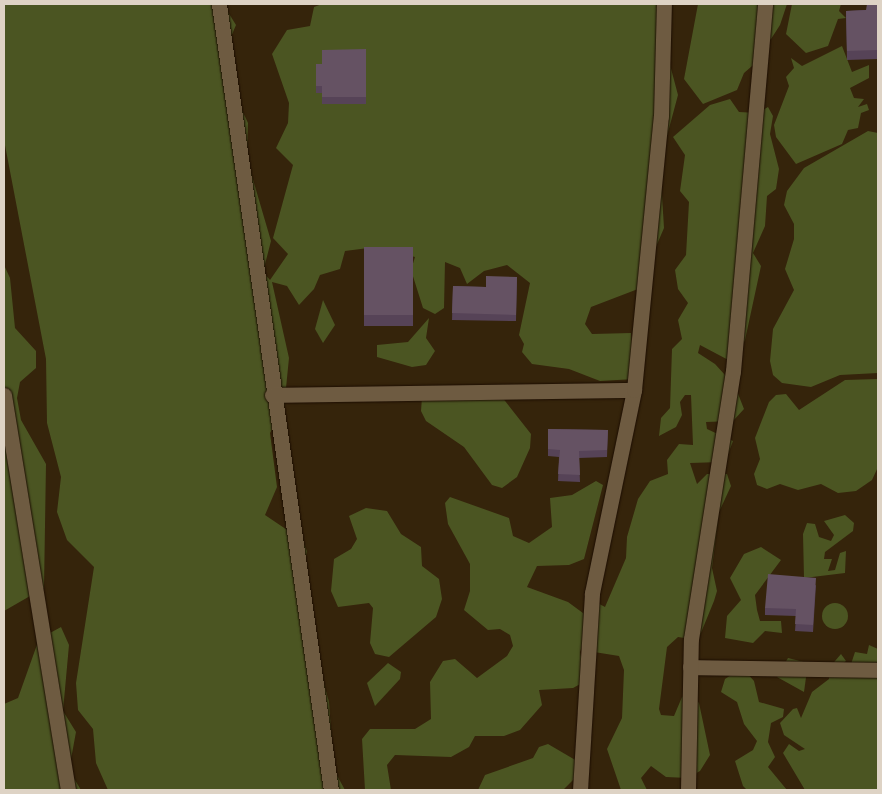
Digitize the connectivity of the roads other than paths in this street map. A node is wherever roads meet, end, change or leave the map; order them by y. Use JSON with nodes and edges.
{"nodes":[{"id":1,"x":219,"y":4,"type":"edge"},
{"id":2,"x":664,"y":4,"type":"edge"},
{"id":3,"x":765,"y":4,"type":"edge"},
{"id":4,"x":634,"y":390,"type":"junction"},
{"id":5,"x":272,"y":395,"type":"junction"},
{"id":6,"x":4,"y":396,"type":"edge"},
{"id":7,"x":690,"y":667,"type":"junction"},
{"id":8,"x":878,"y":670,"type":"edge"},
{"id":9,"x":68,"y":790,"type":"edge"},
{"id":10,"x":331,"y":790,"type":"edge"},
{"id":11,"x":580,"y":790,"type":"edge"},
{"id":12,"x":688,"y":790,"type":"edge"}],
"edges":[{"from":1,"to":5,"type":"street"},
{"from":2,"to":4,"type":"street"},
{"from":3,"to":7,"type":"street"},
{"from":4,"to":5,"type":"street"},
{"from":4,"to":11,"type":"street"},
{"from":5,"to":10,"type":"street"},
{"from":6,"to":9,"type":"street"},
{"from":7,"to":8,"type":"street"},
{"from":7,"to":12,"type":"street"}]}
